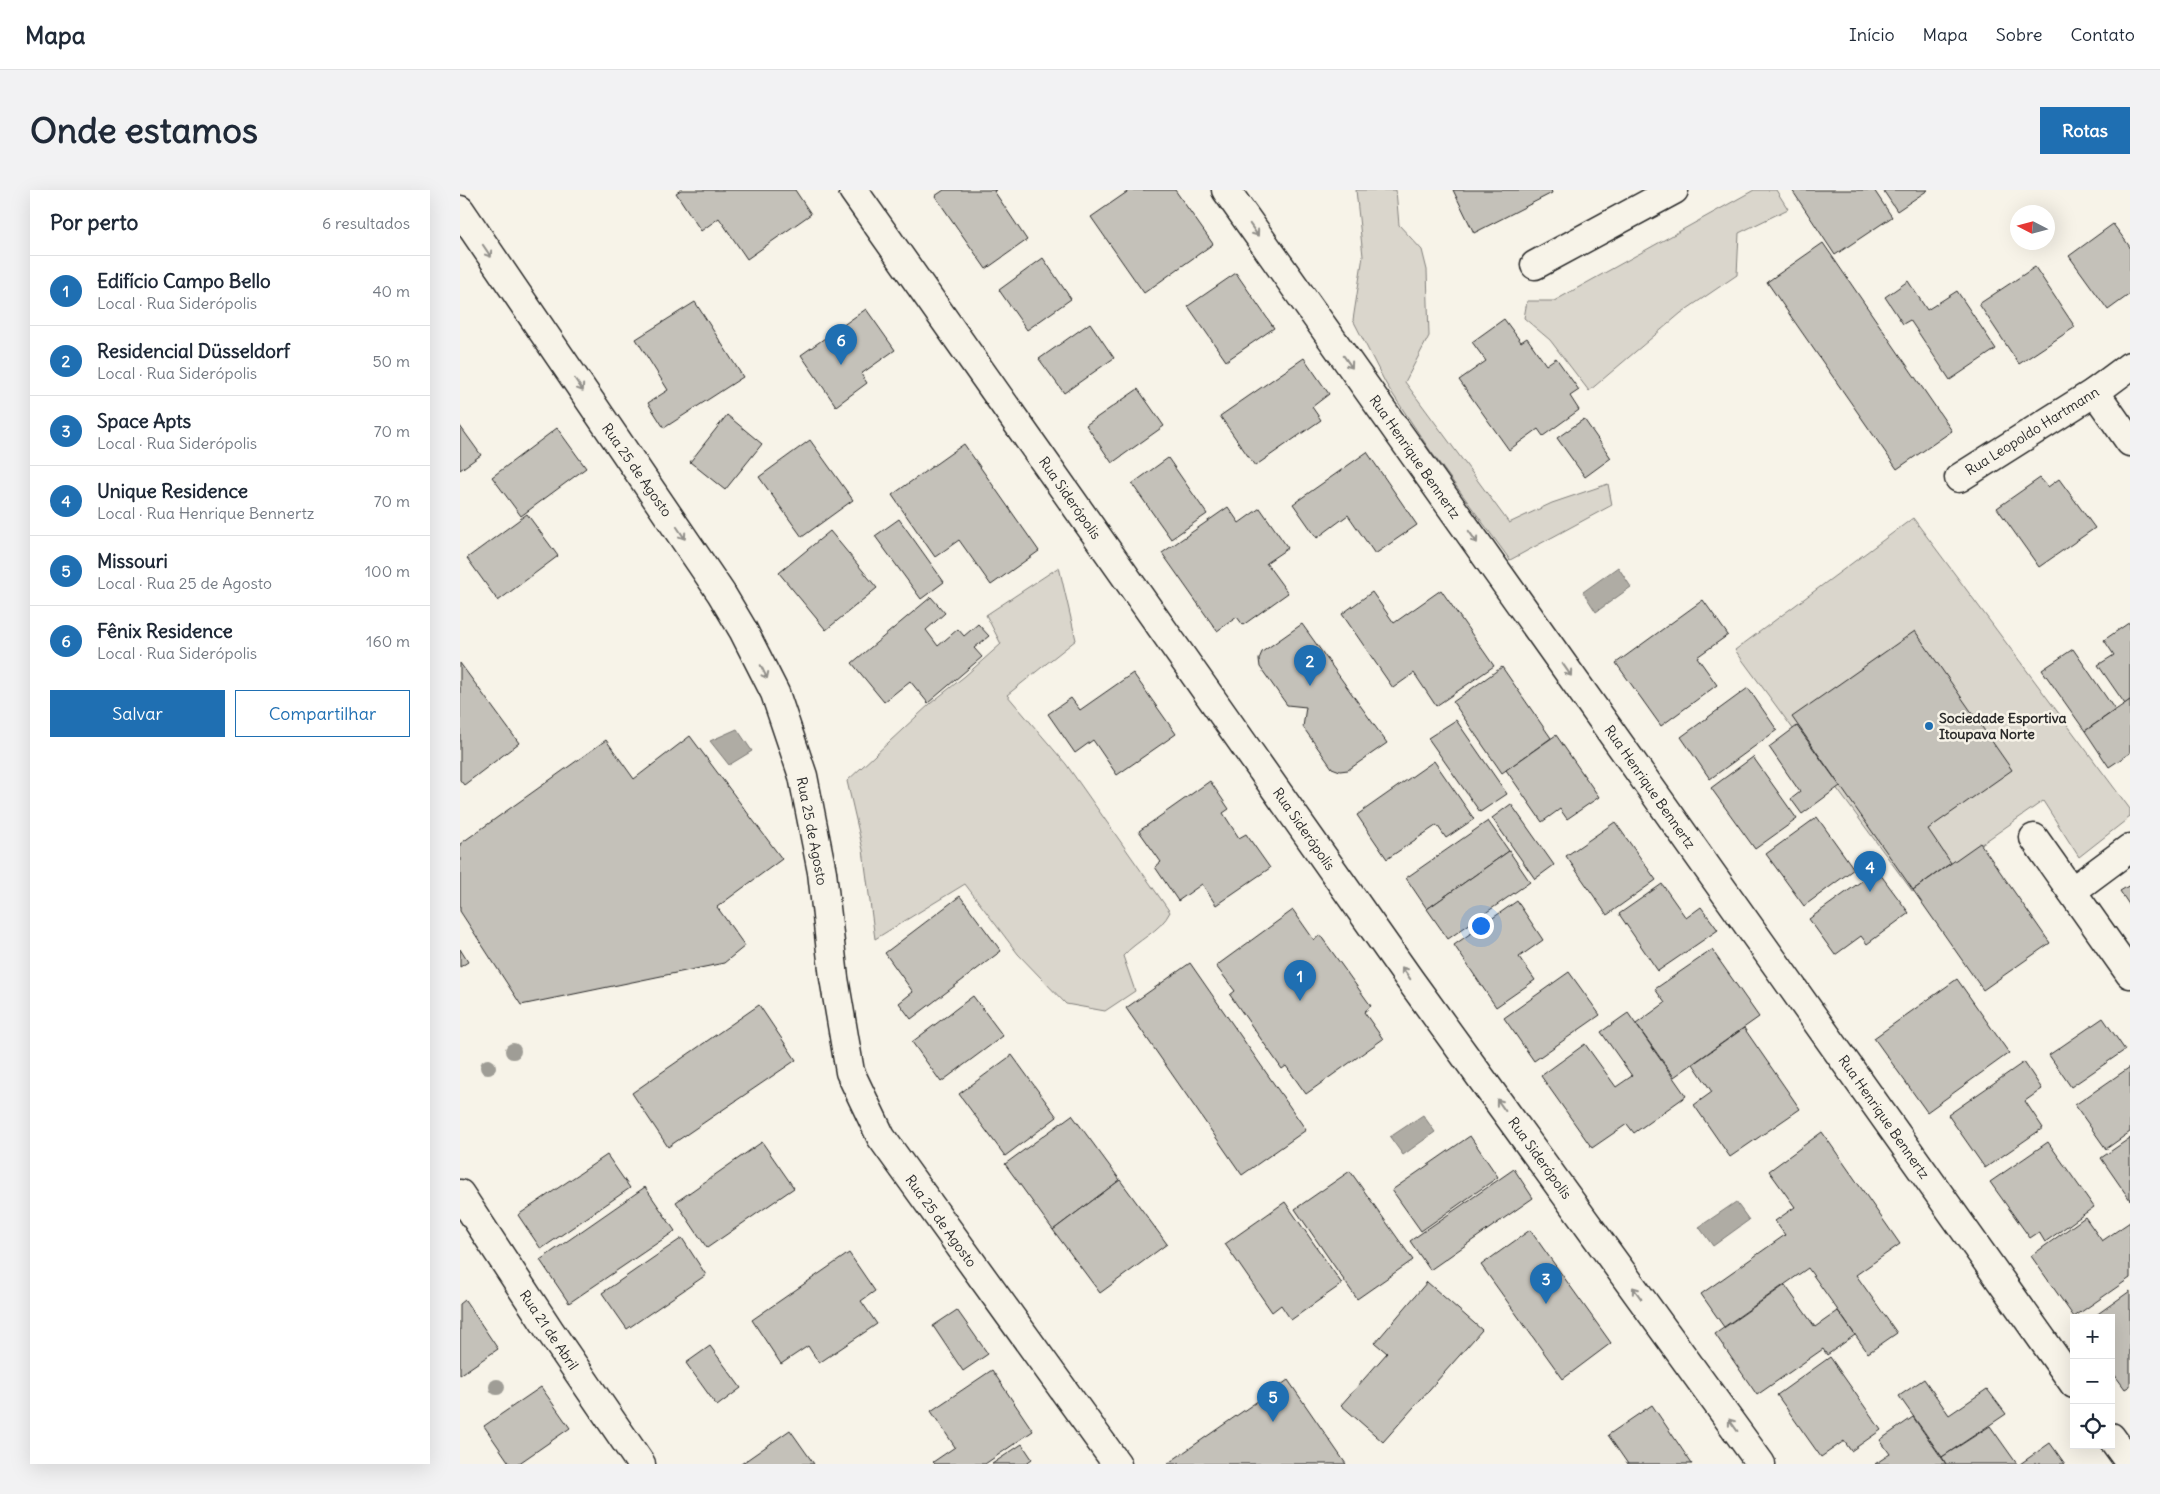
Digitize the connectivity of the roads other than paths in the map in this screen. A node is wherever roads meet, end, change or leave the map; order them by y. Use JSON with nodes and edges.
{"nodes":[{"id":1,"x":853,"y":190,"type":"edge"},
{"id":2,"x":1226,"y":190,"type":"edge"},
{"id":3,"x":1674,"y":190,"type":"edge"},
{"id":4,"x":460,"y":210,"type":"edge"},
{"id":5,"x":1535,"y":265,"type":"dead end"},
{"id":6,"x":2130,"y":366,"type":"edge"},
{"id":7,"x":2095,"y":392,"type":"junction"},
{"id":8,"x":2130,"y":442,"type":"edge"},
{"id":9,"x":1959,"y":478,"type":"dead end"},
{"id":10,"x":2034,"y":838,"type":"dead end"},
{"id":11,"x":2130,"y":848,"type":"edge"},
{"id":12,"x":2072,"y":891,"type":"junction"},
{"id":13,"x":2130,"y":974,"type":"edge"},
{"id":14,"x":460,"y":1194,"type":"edge"},
{"id":15,"x":2070,"y":1378,"type":"edge"},
{"id":16,"x":2115,"y":1442,"type":"edge"},
{"id":17,"x":2130,"y":1463,"type":"edge"},
{"id":18,"x":641,"y":1464,"type":"edge"},
{"id":19,"x":1117,"y":1464,"type":"edge"},
{"id":20,"x":1761,"y":1464,"type":"edge"}],
"edges":[{"from":20,"to":1,"type":"street","name":"Rua Siderópolis","one_way":true},
{"from":2,"to":15,"type":"street","name":"Rua Henrique Bennertz","one_way":true},
{"from":3,"to":5,"type":"street"},
{"from":4,"to":19,"type":"street","name":"Rua 25 de Agosto","one_way":true},
{"from":6,"to":7,"type":"street","name":"Rua Leopoldo Hartmann"},
{"from":7,"to":8,"type":"street"},
{"from":7,"to":9,"type":"street","name":"Rua Leopoldo Hartmann"},
{"from":10,"to":12,"type":"street"},
{"from":11,"to":12,"type":"street"},
{"from":12,"to":13,"type":"street"},
{"from":14,"to":18,"type":"street","name":"Rua 21 de Abril"},
{"from":16,"to":17,"type":"street"}]}
